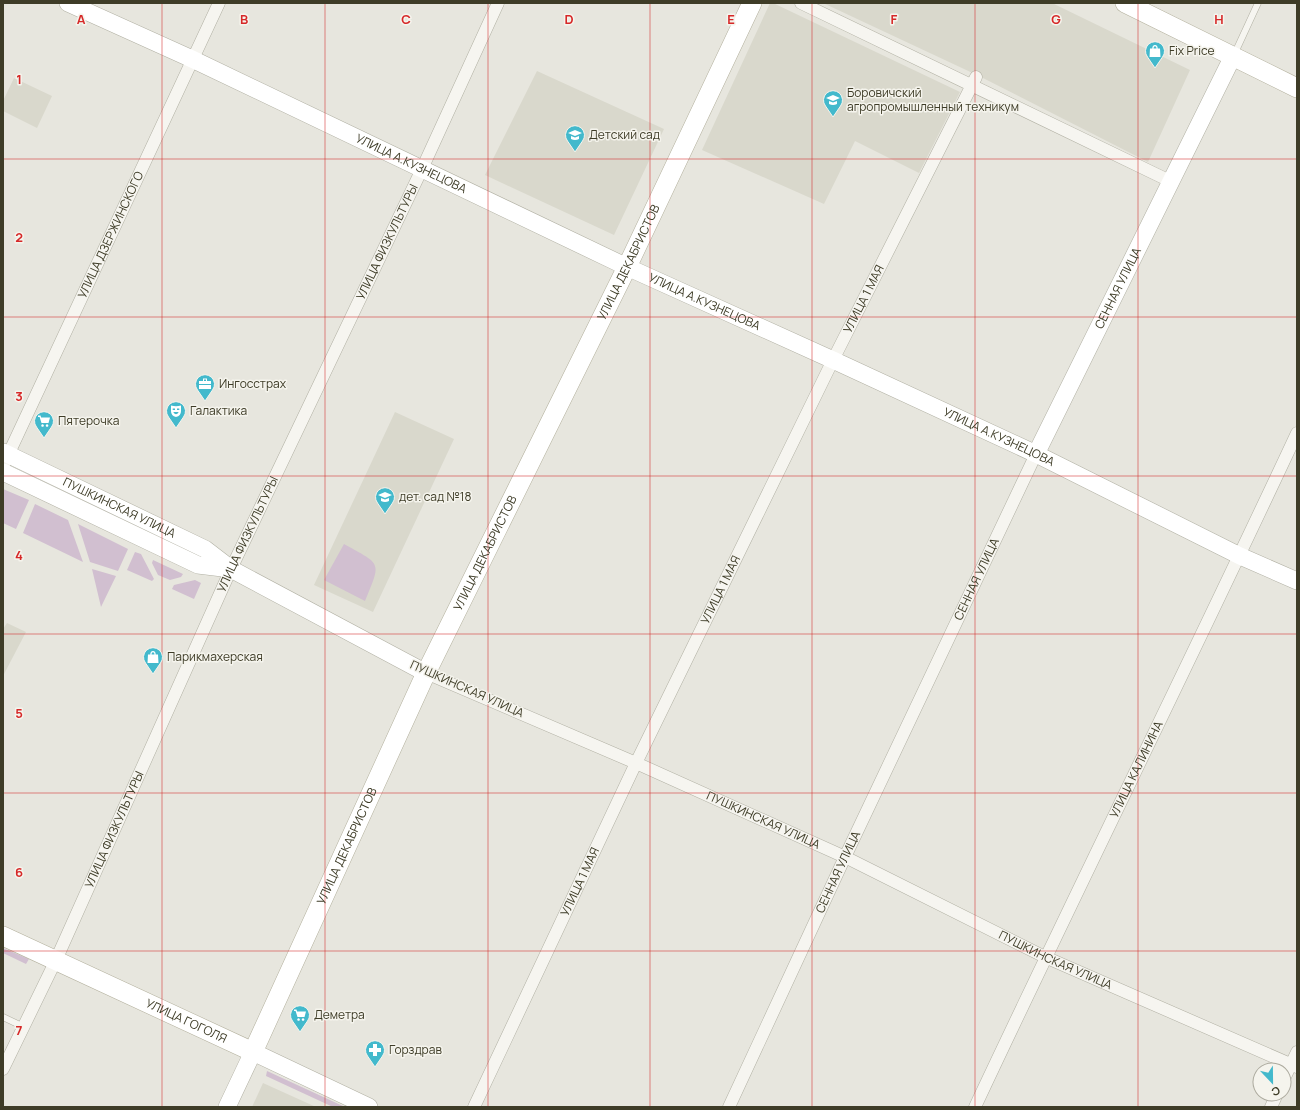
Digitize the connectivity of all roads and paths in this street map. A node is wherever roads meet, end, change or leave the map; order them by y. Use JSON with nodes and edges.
{"nodes":[{"id":1,"x":68,"y":3,"type":"edge"},
{"id":2,"x":219,"y":3,"type":"edge"},
{"id":3,"x":498,"y":3,"type":"edge"},
{"id":4,"x":752,"y":3,"type":"edge"},
{"id":5,"x":801,"y":3,"type":"edge"},
{"id":6,"x":1125,"y":3,"type":"edge"},
{"id":7,"x":1258,"y":3,"type":"edge"},
{"id":8,"x":1233,"y":56,"type":"junction"},
{"id":9,"x":192,"y":59,"type":"junction"},
{"id":10,"x":973,"y":81,"type":"junction"},
{"id":11,"x":1297,"y":88,"type":"edge"},
{"id":12,"x":422,"y":168,"type":"junction"},
{"id":13,"x":1170,"y":181,"type":"junction"},
{"id":14,"x":627,"y":268,"type":"junction"},
{"id":15,"x":833,"y":360,"type":"junction"},
{"id":16,"x":1297,"y":433,"type":"edge"},
{"id":17,"x":1036,"y":454,"type":"junction"},
{"id":18,"x":5,"y":458,"type":"edge"},
{"id":19,"x":3,"y":472,"type":"edge"},
{"id":20,"x":1240,"y":556,"type":"junction"},
{"id":21,"x":231,"y":569,"type":"junction"},
{"id":22,"x":1297,"y":581,"type":"edge"},
{"id":23,"x":426,"y":673,"type":"junction"},
{"id":24,"x":636,"y":763,"type":"junction"},
{"id":25,"x":845,"y":857,"type":"junction"},
{"id":26,"x":3,"y":936,"type":"edge"},
{"id":27,"x":1045,"y":957,"type":"junction"},
{"id":28,"x":56,"y":960,"type":"junction"},
{"id":29,"x":3,"y":1017,"type":"edge"},
{"id":30,"x":24,"y":1027,"type":"junction"},
{"id":31,"x":253,"y":1052,"type":"junction"},
{"id":32,"x":1297,"y":1052,"type":"edge"},
{"id":33,"x":1294,"y":1066,"type":"edge"},
{"id":34,"x":3,"y":1069,"type":"edge"},
{"id":35,"x":227,"y":1107,"type":"edge"},
{"id":36,"x":369,"y":1107,"type":"edge"},
{"id":37,"x":474,"y":1107,"type":"edge"},
{"id":38,"x":729,"y":1107,"type":"edge"},
{"id":39,"x":975,"y":1107,"type":"edge"}],
"edges":[{"from":1,"to":9,"type":"main road","name":"УЛИЦА А.КУЗНЕЦОВА"},
{"from":2,"to":9,"type":"street","name":"УЛИЦА ДЗЕРЖИНСКОГО"},
{"from":3,"to":12,"type":"street","name":"УЛИЦА ФИЗКУЛЬТУРЫ"},
{"from":4,"to":14,"type":"main road","name":"УЛИЦА ДЕКАБРИСТОВ"},
{"from":5,"to":10,"type":"street"},
{"from":6,"to":8,"type":"main road"},
{"from":7,"to":8,"type":"lane"},
{"from":8,"to":11,"type":"main road"},
{"from":8,"to":13,"type":"main road","name":"СЕННАЯ УЛИЦА"},
{"from":9,"to":12,"type":"main road","name":"УЛИЦА А.КУЗНЕЦОВА"},
{"from":9,"to":18,"type":"street","name":"УЛИЦА ДЗЕРЖИНСКОГО"},
{"from":10,"to":13,"type":"street"},
{"from":10,"to":15,"type":"street","name":"УЛИЦА 1 МАЯ"},
{"from":12,"to":14,"type":"main road","name":"УЛИЦА А.КУЗНЕЦОВА"},
{"from":12,"to":21,"type":"street","name":"УЛИЦА ФИЗКУЛЬТУРЫ"},
{"from":13,"to":17,"type":"main road","name":"СЕННАЯ УЛИЦА"},
{"from":14,"to":15,"type":"main road","name":"УЛИЦА А.КУЗНЕЦОВА"},
{"from":14,"to":23,"type":"main road","name":"УЛИЦА ДЕКАБРИСТОВ"},
{"from":15,"to":17,"type":"main road","name":"УЛИЦА А.КУЗНЕЦОВА"},
{"from":15,"to":24,"type":"street","name":"УЛИЦА 1 МАЯ"},
{"from":16,"to":20,"type":"street","name":"УЛИЦА КАЛИНИНА"},
{"from":17,"to":20,"type":"main road","name":"УЛИЦА А.КУЗНЕЦОВА"},
{"from":17,"to":25,"type":"street","name":"СЕННАЯ УЛИЦА"},
{"from":18,"to":21,"type":"main road","name":"ПУШКИНСКАЯ УЛИЦА"},
{"from":19,"to":21,"type":"main road","name":"ПУШКИНСКАЯ УЛИЦА"},
{"from":20,"to":22,"type":"main road","name":"УЛИЦА А.КУЗНЕЦОВА"},
{"from":20,"to":27,"type":"street","name":"УЛИЦА КАЛИНИНА"},
{"from":21,"to":23,"type":"main road","name":"ПУШКИНСКАЯ УЛИЦА"},
{"from":21,"to":28,"type":"street","name":"УЛИЦА ФИЗКУЛЬТУРЫ"},
{"from":23,"to":24,"type":"street","name":"ПУШКИНСКАЯ УЛИЦА"},
{"from":23,"to":31,"type":"main road","name":"УЛИЦА ДЕКАБРИСТОВ"},
{"from":24,"to":25,"type":"street","name":"ПУШКИНСКАЯ УЛИЦА"},
{"from":24,"to":37,"type":"street","name":"УЛИЦА 1 МАЯ"},
{"from":25,"to":27,"type":"street","name":"ПУШКИНСКАЯ УЛИЦА"},
{"from":25,"to":38,"type":"street","name":"СЕННАЯ УЛИЦА"},
{"from":26,"to":28,"type":"main road","name":"УЛИЦА ГОГОЛЯ"},
{"from":27,"to":33,"type":"street","name":"ПУШКИНСКАЯ УЛИЦА"},
{"from":27,"to":39,"type":"street","name":"УЛИЦА КАЛИНИНА"},
{"from":28,"to":30,"type":"street","name":"УЛИЦА ФИЗКУЛЬТУРЫ"},
{"from":28,"to":31,"type":"main road","name":"УЛИЦА ГОГОЛЯ"},
{"from":29,"to":30,"type":"lane"},
{"from":30,"to":34,"type":"street","name":"УЛИЦА ФИЗКУЛЬТУРЫ"},
{"from":31,"to":35,"type":"main road","name":"УЛИЦА ДЕКАБРИСТОВ"},
{"from":31,"to":36,"type":"main road","name":"УЛИЦА ГОГОЛЯ"},
{"from":32,"to":33,"type":"street"}]}
